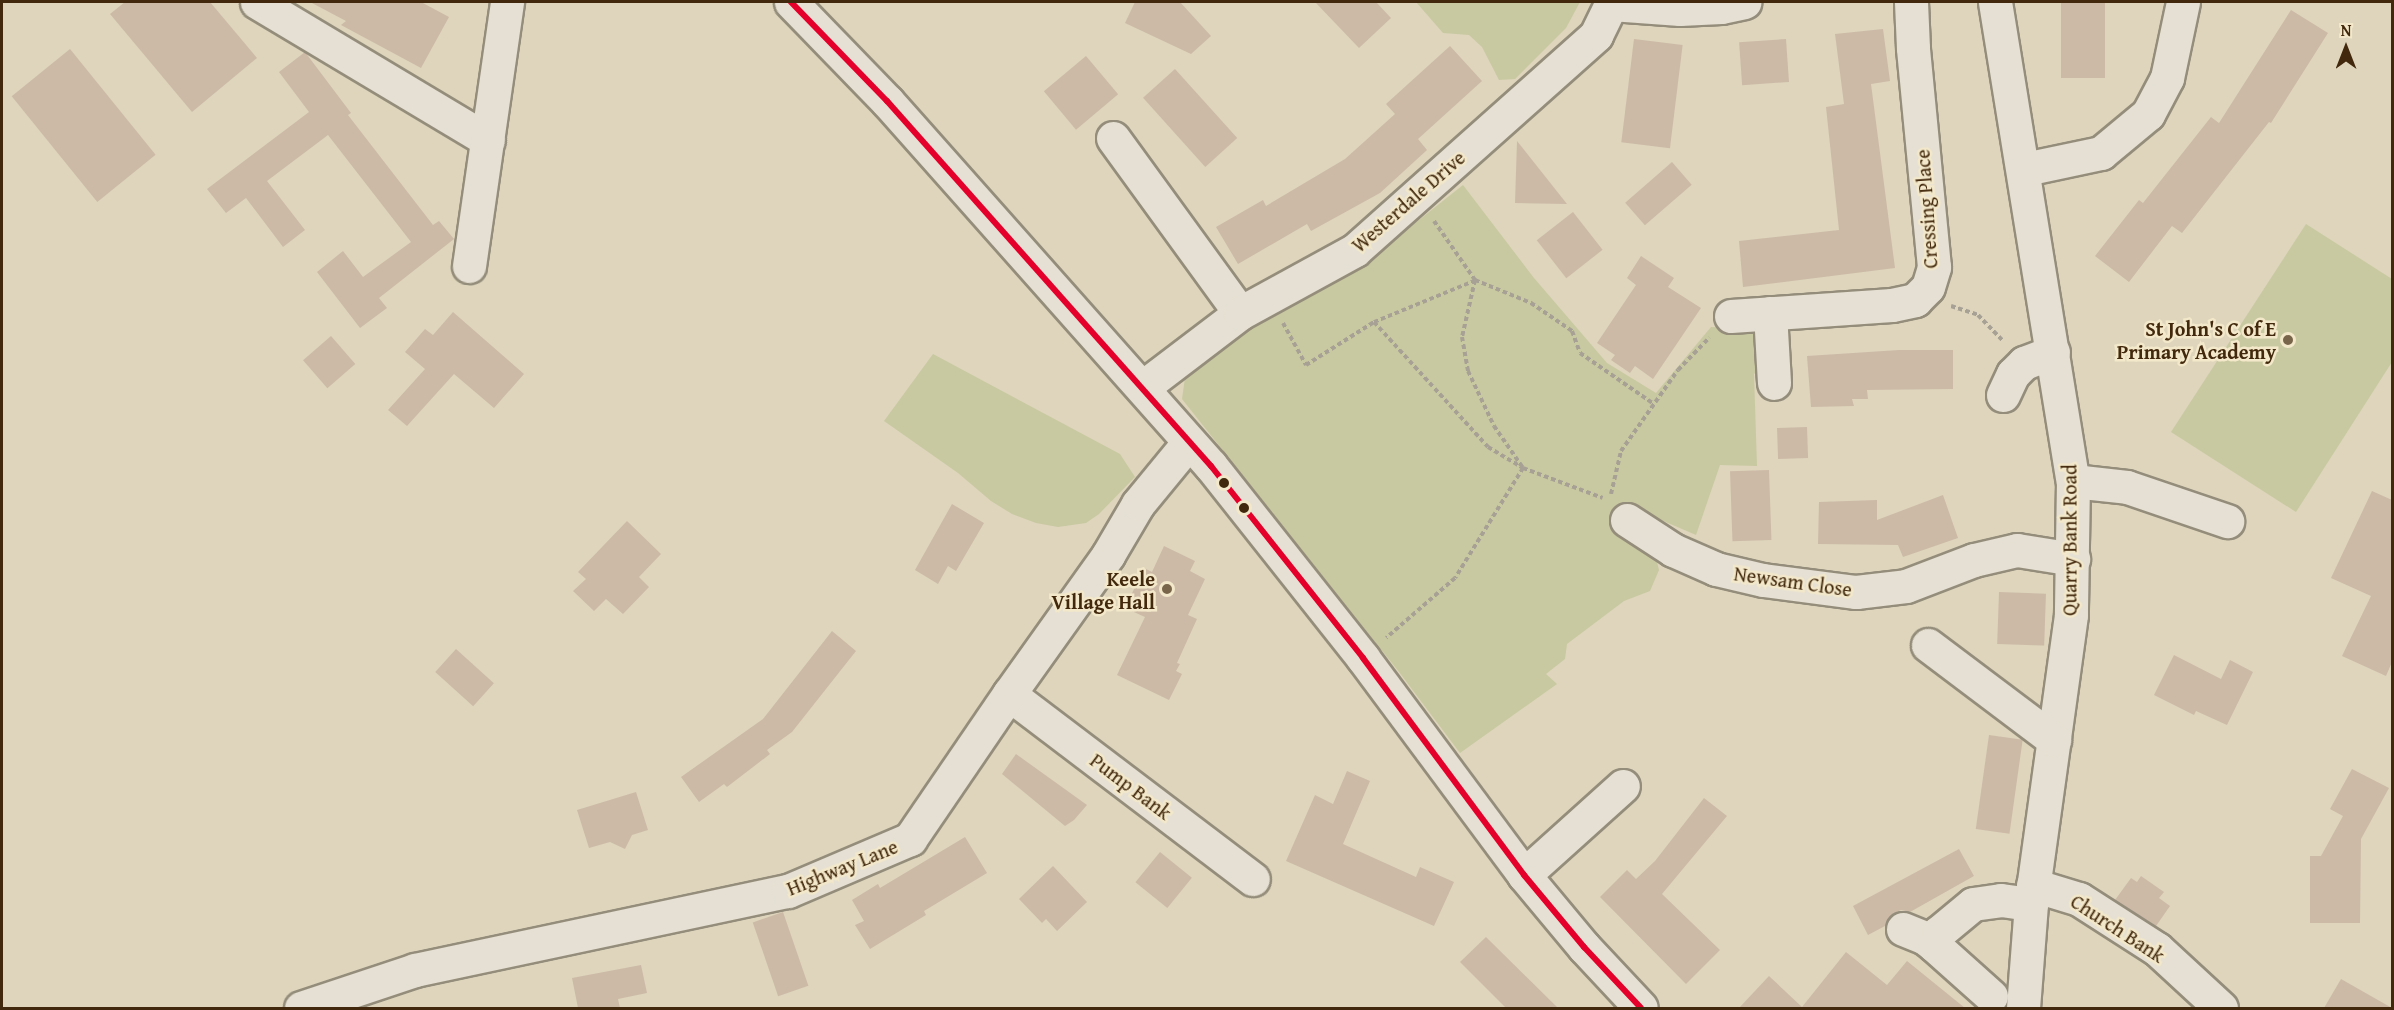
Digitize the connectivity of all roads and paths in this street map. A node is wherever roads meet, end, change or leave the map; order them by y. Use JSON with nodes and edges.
{"nodes":[{"id":1,"x":257,"y":2,"type":"edge"},
{"id":2,"x":507,"y":2,"type":"edge"},
{"id":3,"x":790,"y":2,"type":"edge"},
{"id":4,"x":1744,"y":2,"type":"edge"},
{"id":5,"x":1911,"y":2,"type":"edge"},
{"id":6,"x":1995,"y":2,"type":"edge"},
{"id":7,"x":2183,"y":2,"type":"edge"},
{"id":8,"x":1612,"y":3,"type":"edge"},
{"id":9,"x":1113,"y":138,"type":"dead end"},
{"id":10,"x":488,"y":140,"type":"junction"},
{"id":11,"x":2025,"y":170,"type":"junction"},
{"id":12,"x":1416,"y":196,"type":"junction"},
{"id":13,"x":469,"y":266,"type":"dead end"},
{"id":14,"x":1474,"y":280,"type":"junction"},
{"id":15,"x":1925,"y":290,"type":"junction"},
{"id":16,"x":1269,"y":297,"type":"junction"},
{"id":17,"x":1240,"y":313,"type":"junction"},
{"id":18,"x":1770,"y":313,"type":"junction"},
{"id":19,"x":1731,"y":316,"type":"joint"},
{"id":20,"x":1374,"y":322,"type":"junction"},
{"id":21,"x":2038,"y":357,"type":"junction"},
{"id":22,"x":1774,"y":383,"type":"dead end"},
{"id":23,"x":1143,"y":387,"type":"junction"},
{"id":24,"x":2003,"y":396,"type":"dead end"},
{"id":25,"x":1654,"y":404,"type":"junction"},
{"id":26,"x":1190,"y":441,"type":"junction"},
{"id":27,"x":1523,"y":468,"type":"junction"},
{"id":28,"x":2073,"y":481,"type":"junction"},
{"id":29,"x":1627,"y":520,"type":"dead end"},
{"id":30,"x":2227,"y":521,"type":"dead end"},
{"id":31,"x":2073,"y":559,"type":"junction"},
{"id":32,"x":1928,"y":645,"type":"dead end"},
{"id":33,"x":1363,"y":658,"type":"junction"},
{"id":34,"x":1009,"y":694,"type":"junction"},
{"id":35,"x":2054,"y":740,"type":"junction"},
{"id":36,"x":1623,"y":786,"type":"dead end"},
{"id":37,"x":1524,"y":875,"type":"junction"},
{"id":38,"x":1253,"y":879,"type":"dead end"},
{"id":39,"x":2032,"y":894,"type":"junction"},
{"id":40,"x":1903,"y":929,"type":"dead end"},
{"id":41,"x":1934,"y":945,"type":"junction"},
{"id":42,"x":1991,"y":996,"type":"dead end"},
{"id":43,"x":301,"y":1008,"type":"edge"},
{"id":44,"x":1641,"y":1008,"type":"edge"},
{"id":45,"x":2023,"y":1008,"type":"edge"},
{"id":46,"x":2221,"y":1008,"type":"edge"}],
"edges":[{"from":1,"to":10,"type":"street"},
{"from":2,"to":10,"type":"street"},
{"from":3,"to":23,"type":"street"},
{"from":4,"to":8,"type":"street"},
{"from":5,"to":15,"type":"street","name":"Cressing Place"},
{"from":6,"to":11,"type":"street","name":"Quarry Bank Road"},
{"from":7,"to":11,"type":"street"},
{"from":8,"to":12,"type":"street","name":"Westerdale Drive"},
{"from":9,"to":17,"type":"street"},
{"from":10,"to":13,"type":"street"},
{"from":11,"to":21,"type":"street","name":"Quarry Bank Road"},
{"from":12,"to":14,"type":"path"},
{"from":12,"to":16,"type":"street","name":"Westerdale Drive"},
{"from":14,"to":20,"type":"path"},
{"from":14,"to":25,"type":"path"},
{"from":14,"to":27,"type":"path"},
{"from":15,"to":18,"type":"street","name":"Cressing Place"},
{"from":15,"to":21,"type":"path"},
{"from":16,"to":17,"type":"street","name":"Westerdale Drive"},
{"from":16,"to":20,"type":"path"},
{"from":17,"to":23,"type":"street","name":"Westerdale Drive"},
{"from":18,"to":19,"type":"street","name":"Cressing Place"},
{"from":18,"to":22,"type":"street"},
{"from":19,"to":25,"type":"path"},
{"from":20,"to":27,"type":"path"},
{"from":21,"to":24,"type":"street"},
{"from":21,"to":28,"type":"street","name":"Quarry Bank Road"},
{"from":23,"to":26,"type":"street"},
{"from":25,"to":27,"type":"path"},
{"from":26,"to":33,"type":"street"},
{"from":26,"to":34,"type":"street","name":"Highway Lane"},
{"from":27,"to":33,"type":"path"},
{"from":28,"to":30,"type":"street"},
{"from":28,"to":31,"type":"street","name":"Quarry Bank Road"},
{"from":29,"to":31,"type":"street","name":"Newsam Close"},
{"from":31,"to":35,"type":"street","name":"Quarry Bank Road"},
{"from":32,"to":35,"type":"street"},
{"from":33,"to":37,"type":"street"},
{"from":34,"to":38,"type":"street","name":"Pump Bank"},
{"from":34,"to":43,"type":"street","name":"Highway Lane"},
{"from":35,"to":39,"type":"street","name":"Quarry Bank Road"},
{"from":36,"to":37,"type":"street"},
{"from":37,"to":44,"type":"street"},
{"from":39,"to":41,"type":"street","name":"Church Bank"},
{"from":39,"to":45,"type":"street","name":"Quarry Bank Road"},
{"from":39,"to":46,"type":"street","name":"Church Bank"},
{"from":40,"to":41,"type":"street"},
{"from":41,"to":42,"type":"street"}]}
